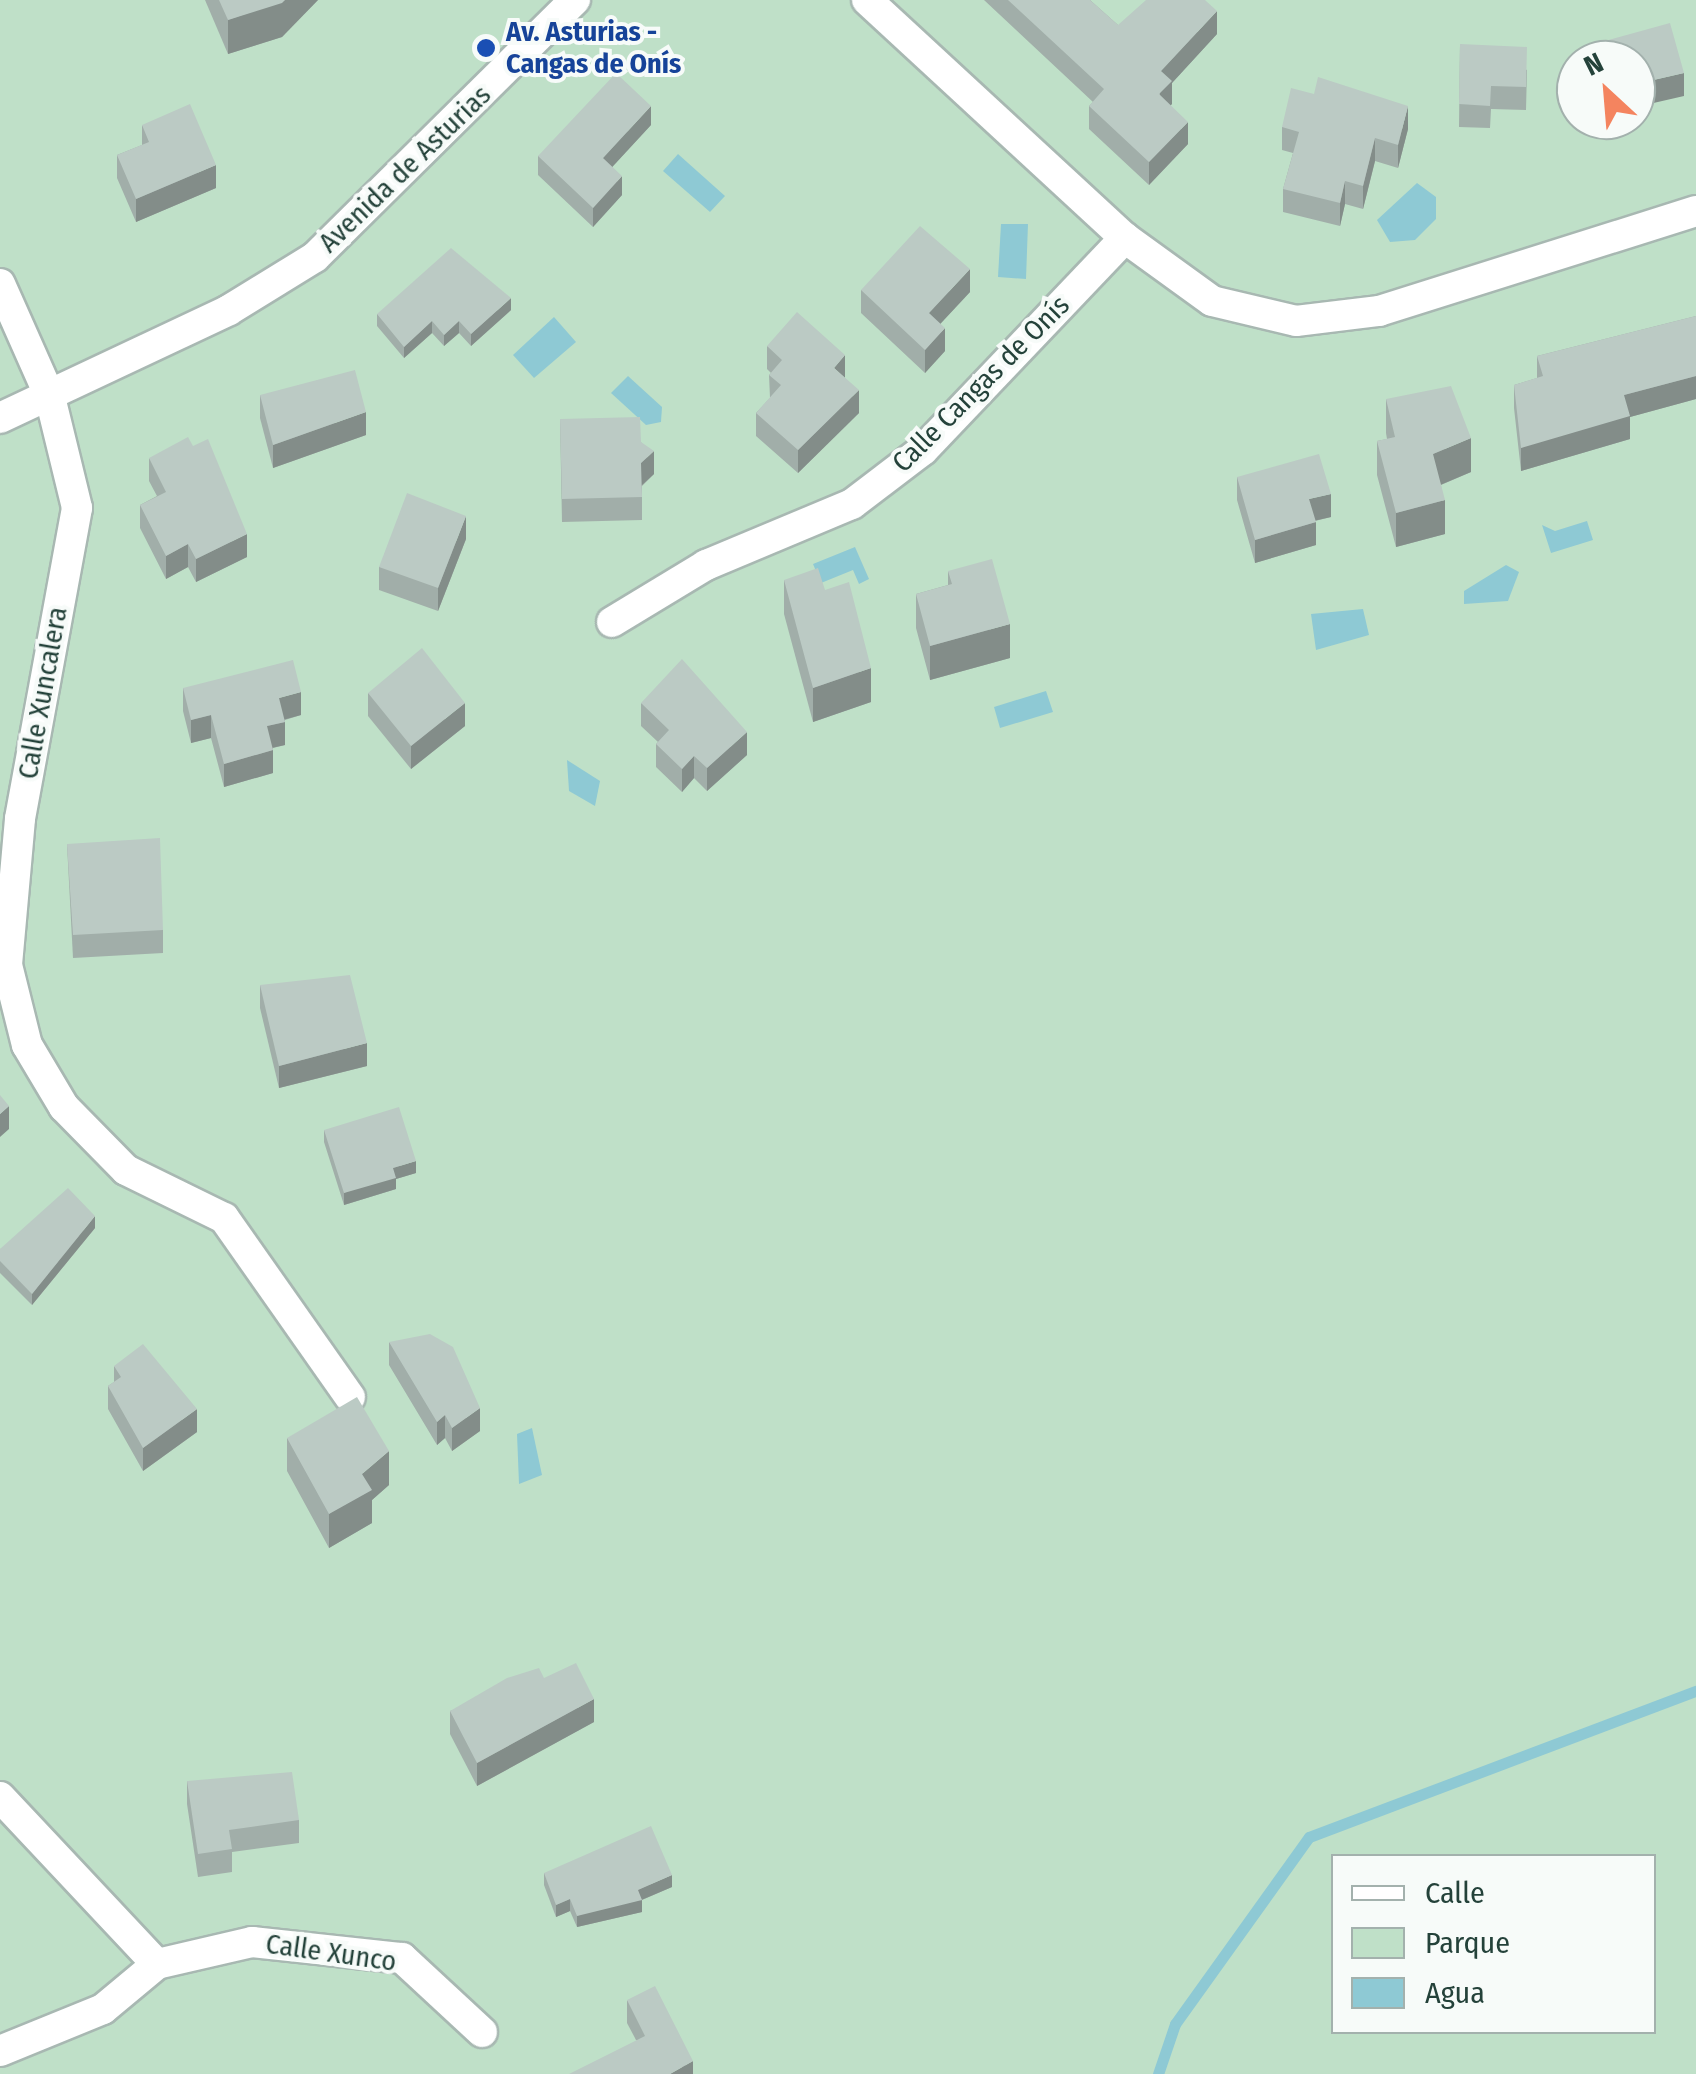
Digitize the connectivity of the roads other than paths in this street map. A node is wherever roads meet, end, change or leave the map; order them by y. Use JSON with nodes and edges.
{"nodes":[{"id":1,"x":575,"y":0,"type":"edge"},
{"id":2,"x":867,"y":0,"type":"edge"},
{"id":3,"x":1696,"y":211,"type":"edge"},
{"id":4,"x":1125,"y":238,"type":"junction"},
{"id":5,"x":0,"y":284,"type":"edge"},
{"id":6,"x":50,"y":397,"type":"junction"},
{"id":7,"x":0,"y":418,"type":"edge"},
{"id":8,"x":612,"y":622,"type":"dead end"},
{"id":9,"x":10,"y":819,"type":"edge"},
{"id":10,"x":350,"y":1398,"type":"edge"},
{"id":11,"x":0,"y":1797,"type":"edge"},
{"id":12,"x":157,"y":1964,"type":"junction"},
{"id":13,"x":482,"y":2032,"type":"dead end"},
{"id":14,"x":0,"y":2051,"type":"edge"}],
"edges":[{"from":1,"to":6,"type":"street","name":"Avenida de Asturias"},
{"from":2,"to":4,"type":"street"},
{"from":3,"to":4,"type":"street"},
{"from":4,"to":8,"type":"street","name":"Calle Cangas de Onís"},
{"from":5,"to":6,"type":"street","name":"Calle Xuncalera"},
{"from":6,"to":7,"type":"street","name":"Avenida de Asturias"},
{"from":6,"to":9,"type":"street","name":"Calle Xuncalera"},
{"from":9,"to":10,"type":"street","name":"Calle Xuncalera"},
{"from":11,"to":12,"type":"street"},
{"from":12,"to":13,"type":"street","name":"Calle Xunco"},
{"from":12,"to":14,"type":"street","name":"Calle Xunco"}]}
